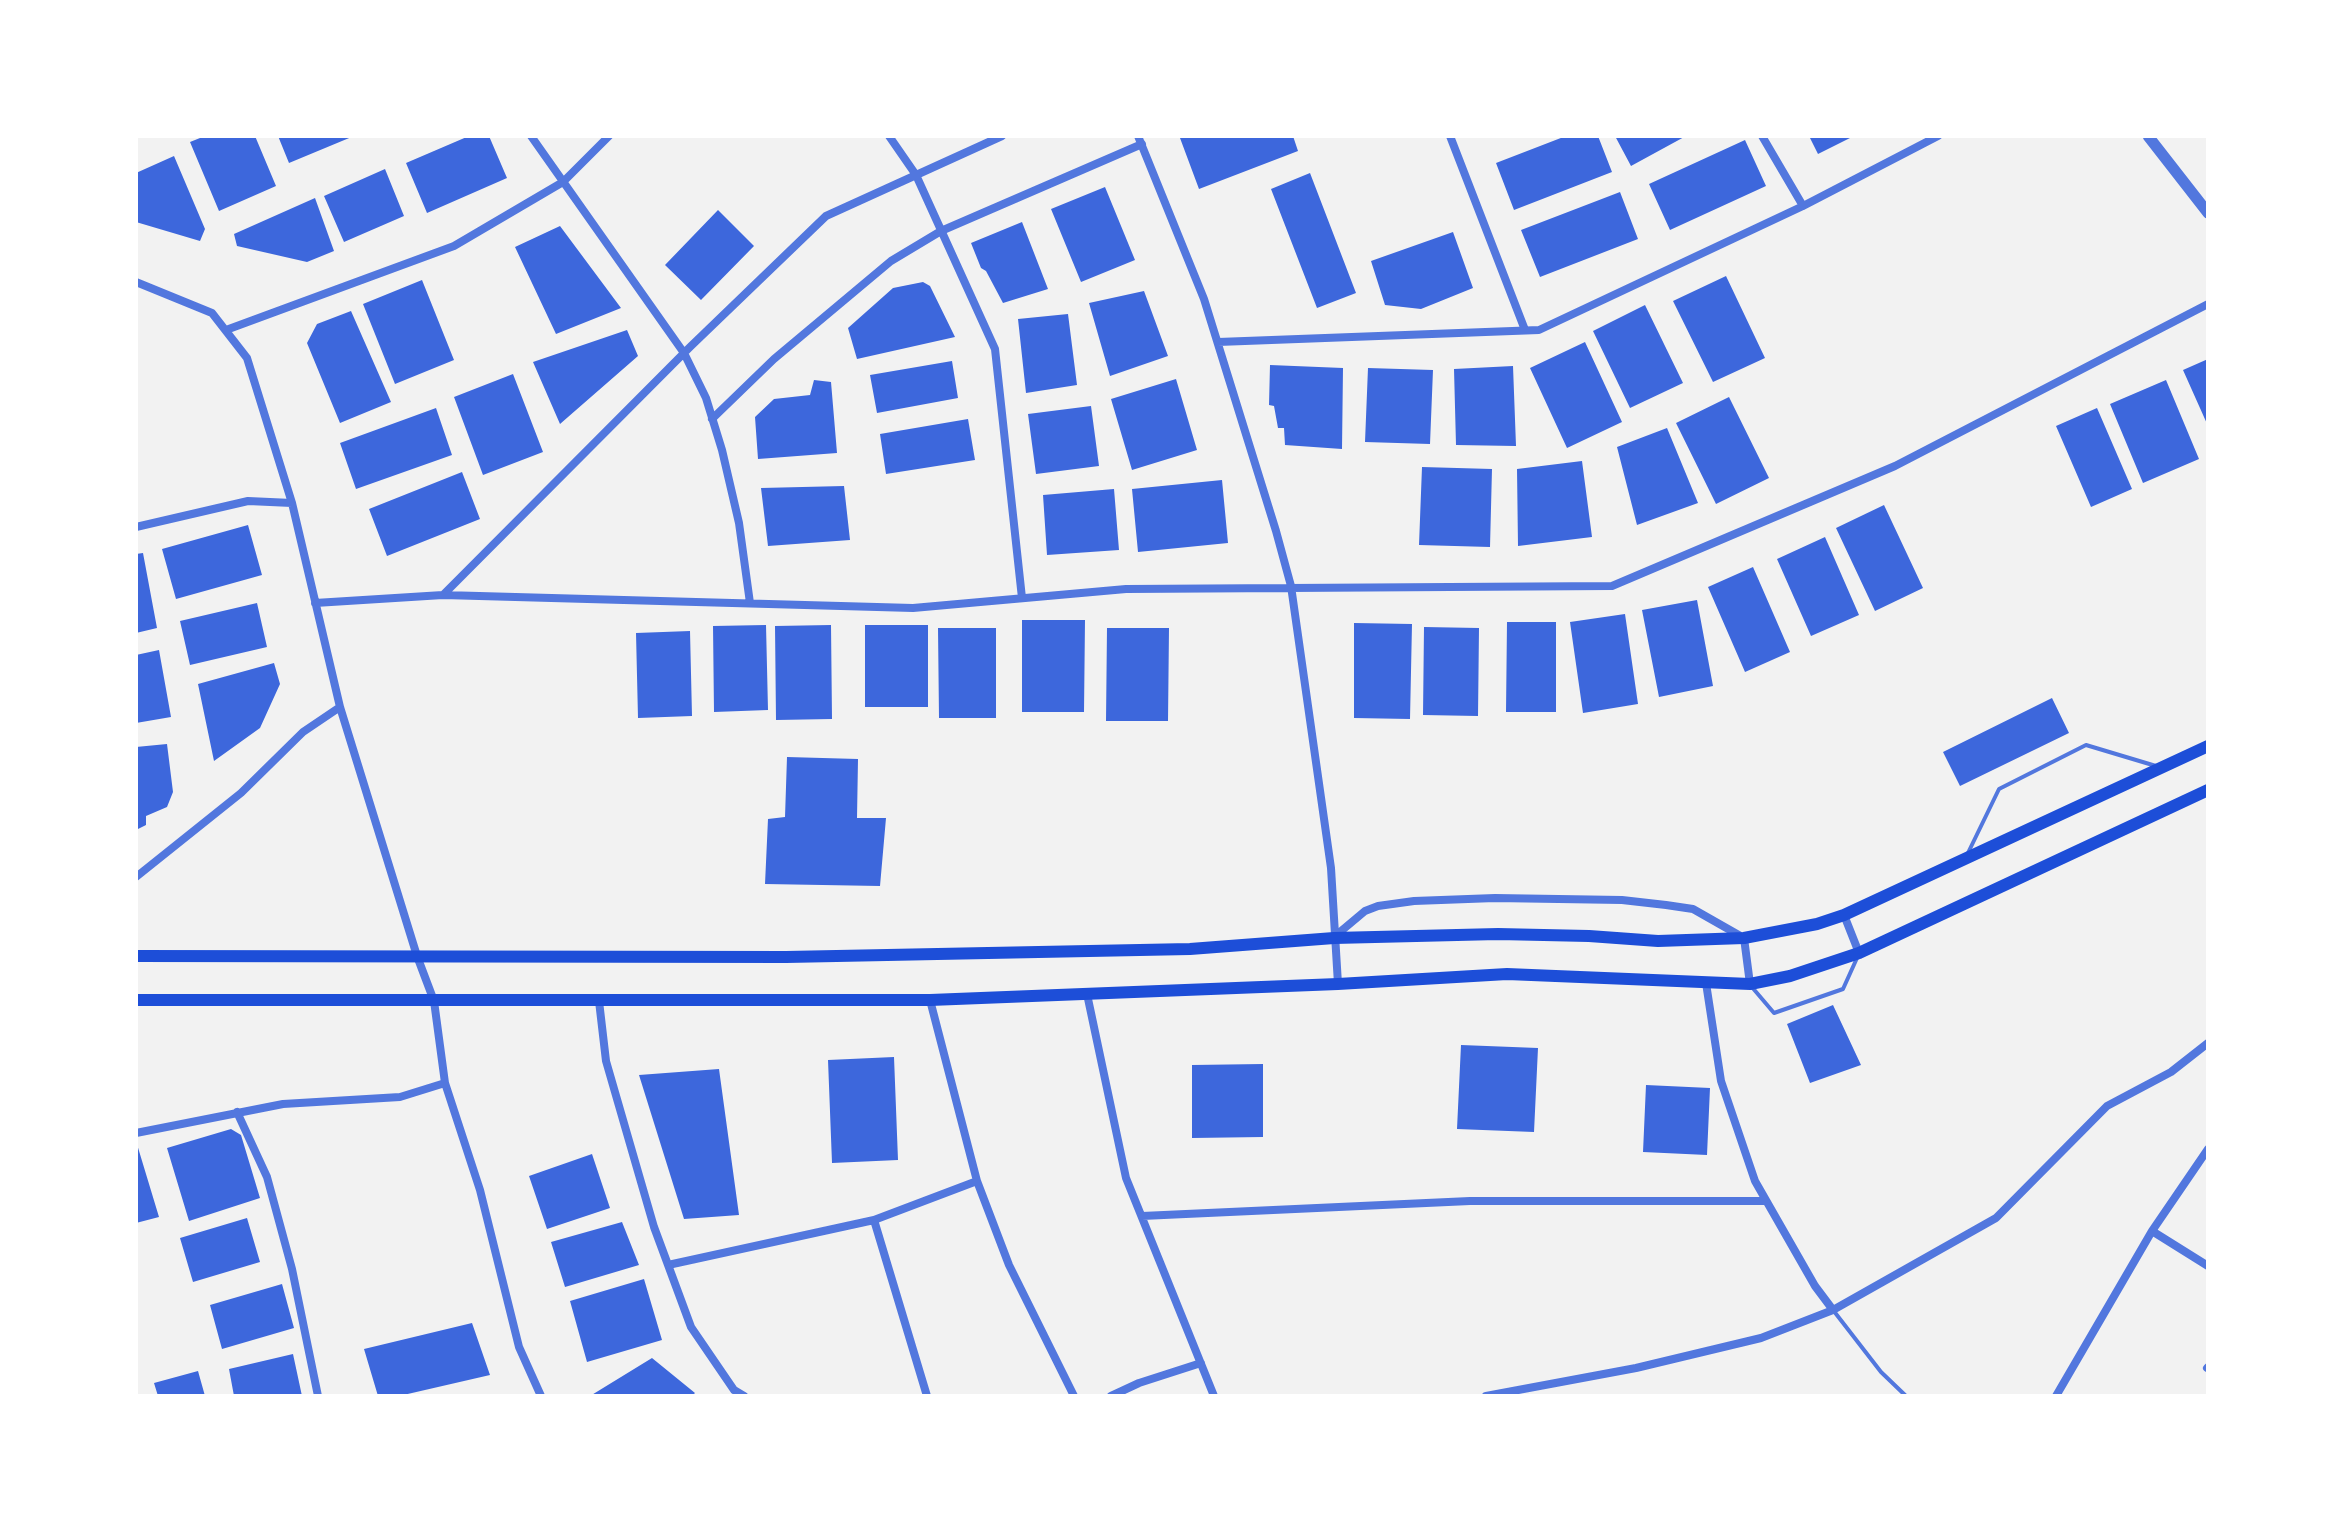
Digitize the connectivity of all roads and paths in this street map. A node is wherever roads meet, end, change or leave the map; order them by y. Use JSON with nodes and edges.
{"nodes":[{"id":1,"x":531,"y":136,"type":"edge"},
{"id":2,"x":609,"y":136,"type":"edge"},
{"id":3,"x":889,"y":136,"type":"edge"},
{"id":4,"x":1002,"y":136,"type":"edge"},
{"id":5,"x":1450,"y":136,"type":"edge"},
{"id":6,"x":1762,"y":136,"type":"edge"},
{"id":7,"x":1938,"y":136,"type":"edge"},
{"id":8,"x":2148,"y":136,"type":"edge"},
{"id":9,"x":1140,"y":140,"type":"edge"},
{"id":10,"x":916,"y":175,"type":"junction"},
{"id":11,"x":563,"y":182,"type":"junction"},
{"id":12,"x":1803,"y":206,"type":"junction"},
{"id":13,"x":2208,"y":213,"type":"edge"},
{"id":14,"x":941,"y":231,"type":"junction"},
{"id":15,"x":136,"y":282,"type":"edge"},
{"id":16,"x":2208,"y":304,"type":"edge"},
{"id":17,"x":226,"y":330,"type":"junction"},
{"id":18,"x":1525,"y":330,"type":"junction"},
{"id":19,"x":1218,"y":342,"type":"junction"},
{"id":20,"x":684,"y":353,"type":"junction"},
{"id":21,"x":712,"y":419,"type":"junction"},
{"id":22,"x":292,"y":503,"type":"junction"},
{"id":23,"x":136,"y":527,"type":"edge"},
{"id":24,"x":1291,"y":586,"type":"junction"},
{"id":25,"x":443,"y":595,"type":"junction"},
{"id":26,"x":1022,"y":598,"type":"junction"},
{"id":27,"x":315,"y":603,"type":"junction"},
{"id":28,"x":750,"y":603,"type":"junction"},
{"id":29,"x":340,"y":707,"type":"junction"},
{"id":30,"x":2208,"y":746,"type":"edge"},
{"id":31,"x":2162,"y":768,"type":"junction"},
{"id":32,"x":2208,"y":790,"type":"edge"},
{"id":33,"x":1965,"y":858,"type":"junction"},
{"id":34,"x":136,"y":877,"type":"edge"},
{"id":35,"x":1844,"y":915,"type":"junction"},
{"id":36,"x":1334,"y":938,"type":"junction"},
{"id":37,"x":1744,"y":938,"type":"junction"},
{"id":38,"x":1859,"y":953,"type":"junction"},
{"id":39,"x":136,"y":956,"type":"edge"},
{"id":40,"x":417,"y":956,"type":"junction"},
{"id":41,"x":1706,"y":983,"type":"junction"},
{"id":42,"x":1338,"y":984,"type":"junction"},
{"id":43,"x":1750,"y":984,"type":"junction"},
{"id":44,"x":1087,"y":994,"type":"junction"},
{"id":45,"x":136,"y":1000,"type":"edge"},
{"id":46,"x":930,"y":1000,"type":"junction"},
{"id":47,"x":434,"y":1001,"type":"junction"},
{"id":48,"x":599,"y":1001,"type":"junction"},
{"id":49,"x":2208,"y":1043,"type":"edge"},
{"id":50,"x":445,"y":1083,"type":"junction"},
{"id":51,"x":237,"y":1112,"type":"junction"},
{"id":52,"x":136,"y":1133,"type":"edge"},
{"id":53,"x":2208,"y":1149,"type":"edge"},
{"id":54,"x":977,"y":1181,"type":"junction"},
{"id":55,"x":1766,"y":1201,"type":"junction"},
{"id":56,"x":1142,"y":1216,"type":"junction"},
{"id":57,"x":874,"y":1220,"type":"junction"},
{"id":58,"x":2152,"y":1231,"type":"junction"},
{"id":59,"x":668,"y":1265,"type":"junction"},
{"id":60,"x":2208,"y":1266,"type":"edge"},
{"id":61,"x":1833,"y":1310,"type":"junction"},
{"id":62,"x":1201,"y":1363,"type":"junction"},
{"id":63,"x":318,"y":1396,"type":"edge"},
{"id":64,"x":541,"y":1396,"type":"edge"},
{"id":65,"x":744,"y":1396,"type":"edge"},
{"id":66,"x":927,"y":1396,"type":"edge"},
{"id":67,"x":1074,"y":1396,"type":"edge"},
{"id":68,"x":1111,"y":1396,"type":"edge"},
{"id":69,"x":1214,"y":1396,"type":"edge"},
{"id":70,"x":1486,"y":1396,"type":"edge"},
{"id":71,"x":1906,"y":1396,"type":"edge"},
{"id":72,"x":2056,"y":1396,"type":"edge"}],
"edges":[{"from":1,"to":11,"type":"street"},
{"from":2,"to":11,"type":"street"},
{"from":3,"to":10,"type":"street"},
{"from":4,"to":10,"type":"street"},
{"from":5,"to":18,"type":"street"},
{"from":6,"to":12,"type":"street"},
{"from":7,"to":12,"type":"street"},
{"from":8,"to":13,"type":"street"},
{"from":9,"to":14,"type":"street"},
{"from":9,"to":19,"type":"street"},
{"from":10,"to":14,"type":"street"},
{"from":10,"to":20,"type":"street"},
{"from":11,"to":17,"type":"street"},
{"from":11,"to":20,"type":"street"},
{"from":12,"to":18,"type":"street"},
{"from":14,"to":21,"type":"street"},
{"from":14,"to":26,"type":"street"},
{"from":15,"to":17,"type":"street"},
{"from":16,"to":24,"type":"street"},
{"from":17,"to":22,"type":"street"},
{"from":18,"to":19,"type":"street"},
{"from":19,"to":24,"type":"street"},
{"from":20,"to":21,"type":"street"},
{"from":20,"to":25,"type":"street"},
{"from":21,"to":28,"type":"street"},
{"from":22,"to":23,"type":"street"},
{"from":22,"to":27,"type":"street"},
{"from":24,"to":26,"type":"street"},
{"from":24,"to":36,"type":"street"},
{"from":25,"to":27,"type":"street"},
{"from":25,"to":28,"type":"street"},
{"from":26,"to":28,"type":"street"},
{"from":27,"to":29,"type":"street"},
{"from":29,"to":34,"type":"street"},
{"from":29,"to":40,"type":"street"},
{"from":30,"to":31,"type":"main road"},
{"from":31,"to":33,"type":"main road"},
{"from":31,"to":33,"type":"lane"},
{"from":32,"to":38,"type":"main road"},
{"from":33,"to":35,"type":"main road"},
{"from":35,"to":37,"type":"main road"},
{"from":35,"to":38,"type":"street"},
{"from":36,"to":37,"type":"main road"},
{"from":36,"to":37,"type":"street"},
{"from":36,"to":40,"type":"main road"},
{"from":36,"to":42,"type":"street"},
{"from":37,"to":43,"type":"street"},
{"from":38,"to":43,"type":"main road"},
{"from":38,"to":43,"type":"lane"},
{"from":39,"to":40,"type":"main road"},
{"from":40,"to":47,"type":"street"},
{"from":41,"to":42,"type":"main road"},
{"from":41,"to":43,"type":"main road"},
{"from":41,"to":55,"type":"street"},
{"from":42,"to":44,"type":"main road"},
{"from":44,"to":46,"type":"main road"},
{"from":44,"to":56,"type":"street"},
{"from":45,"to":47,"type":"main road"},
{"from":46,"to":48,"type":"main road"},
{"from":46,"to":54,"type":"street"},
{"from":47,"to":48,"type":"main road"},
{"from":47,"to":50,"type":"street"},
{"from":48,"to":59,"type":"street"},
{"from":49,"to":61,"type":"street"},
{"from":50,"to":51,"type":"street"},
{"from":50,"to":64,"type":"street"},
{"from":51,"to":52,"type":"street"},
{"from":51,"to":63,"type":"street"},
{"from":53,"to":58,"type":"street"},
{"from":54,"to":57,"type":"street"},
{"from":54,"to":67,"type":"street"},
{"from":55,"to":56,"type":"street"},
{"from":55,"to":61,"type":"street"},
{"from":56,"to":62,"type":"street"},
{"from":57,"to":59,"type":"street"},
{"from":57,"to":66,"type":"street"},
{"from":58,"to":60,"type":"street"},
{"from":58,"to":72,"type":"street"},
{"from":59,"to":65,"type":"street"},
{"from":61,"to":70,"type":"street"},
{"from":61,"to":71,"type":"lane"},
{"from":62,"to":68,"type":"street"},
{"from":62,"to":69,"type":"street"}]}
